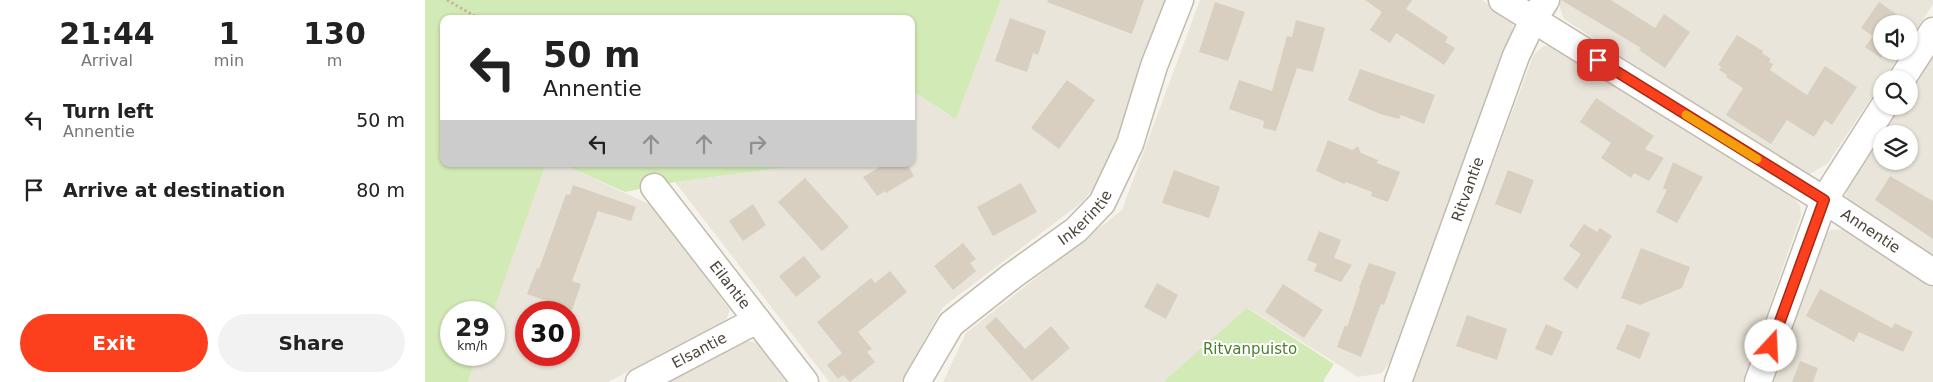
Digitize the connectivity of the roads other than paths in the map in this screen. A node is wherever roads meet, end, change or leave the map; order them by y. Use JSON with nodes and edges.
{"nodes":[{"id":1,"x":1180,"y":0,"type":"edge"},
{"id":2,"x":1502,"y":0,"type":"edge"},
{"id":3,"x":1540,"y":10,"type":"edge"},
{"id":4,"x":1933,"y":31,"type":"edge"},
{"id":5,"x":1908,"y":70,"type":"edge"},
{"id":6,"x":1879,"y":115,"type":"edge"},
{"id":7,"x":655,"y":186,"type":"dead end"},
{"id":8,"x":1824,"y":200,"type":"junction"},
{"id":9,"x":1933,"y":272,"type":"edge"},
{"id":10,"x":757,"y":320,"type":"junction"},
{"id":11,"x":639,"y":382,"type":"edge"},
{"id":12,"x":805,"y":382,"type":"edge"},
{"id":13,"x":917,"y":382,"type":"edge"},
{"id":14,"x":1398,"y":382,"type":"edge"},
{"id":15,"x":1757,"y":382,"type":"edge"}],
"edges":[{"from":1,"to":13,"type":"street","name":"Inkerintie"},
{"from":2,"to":3,"type":"street","name":"Annentie"},
{"from":3,"to":8,"type":"street","name":"Annentie"},
{"from":3,"to":14,"type":"street","name":"Ritvantie"},
{"from":4,"to":5,"type":"street"},
{"from":6,"to":8,"type":"street"},
{"from":7,"to":10,"type":"street","name":"Eilantie"},
{"from":8,"to":9,"type":"street","name":"Annentie"},
{"from":8,"to":15,"type":"street"},
{"from":10,"to":11,"type":"street","name":"Elsantie"},
{"from":10,"to":12,"type":"street","name":"Eilantie"}]}
